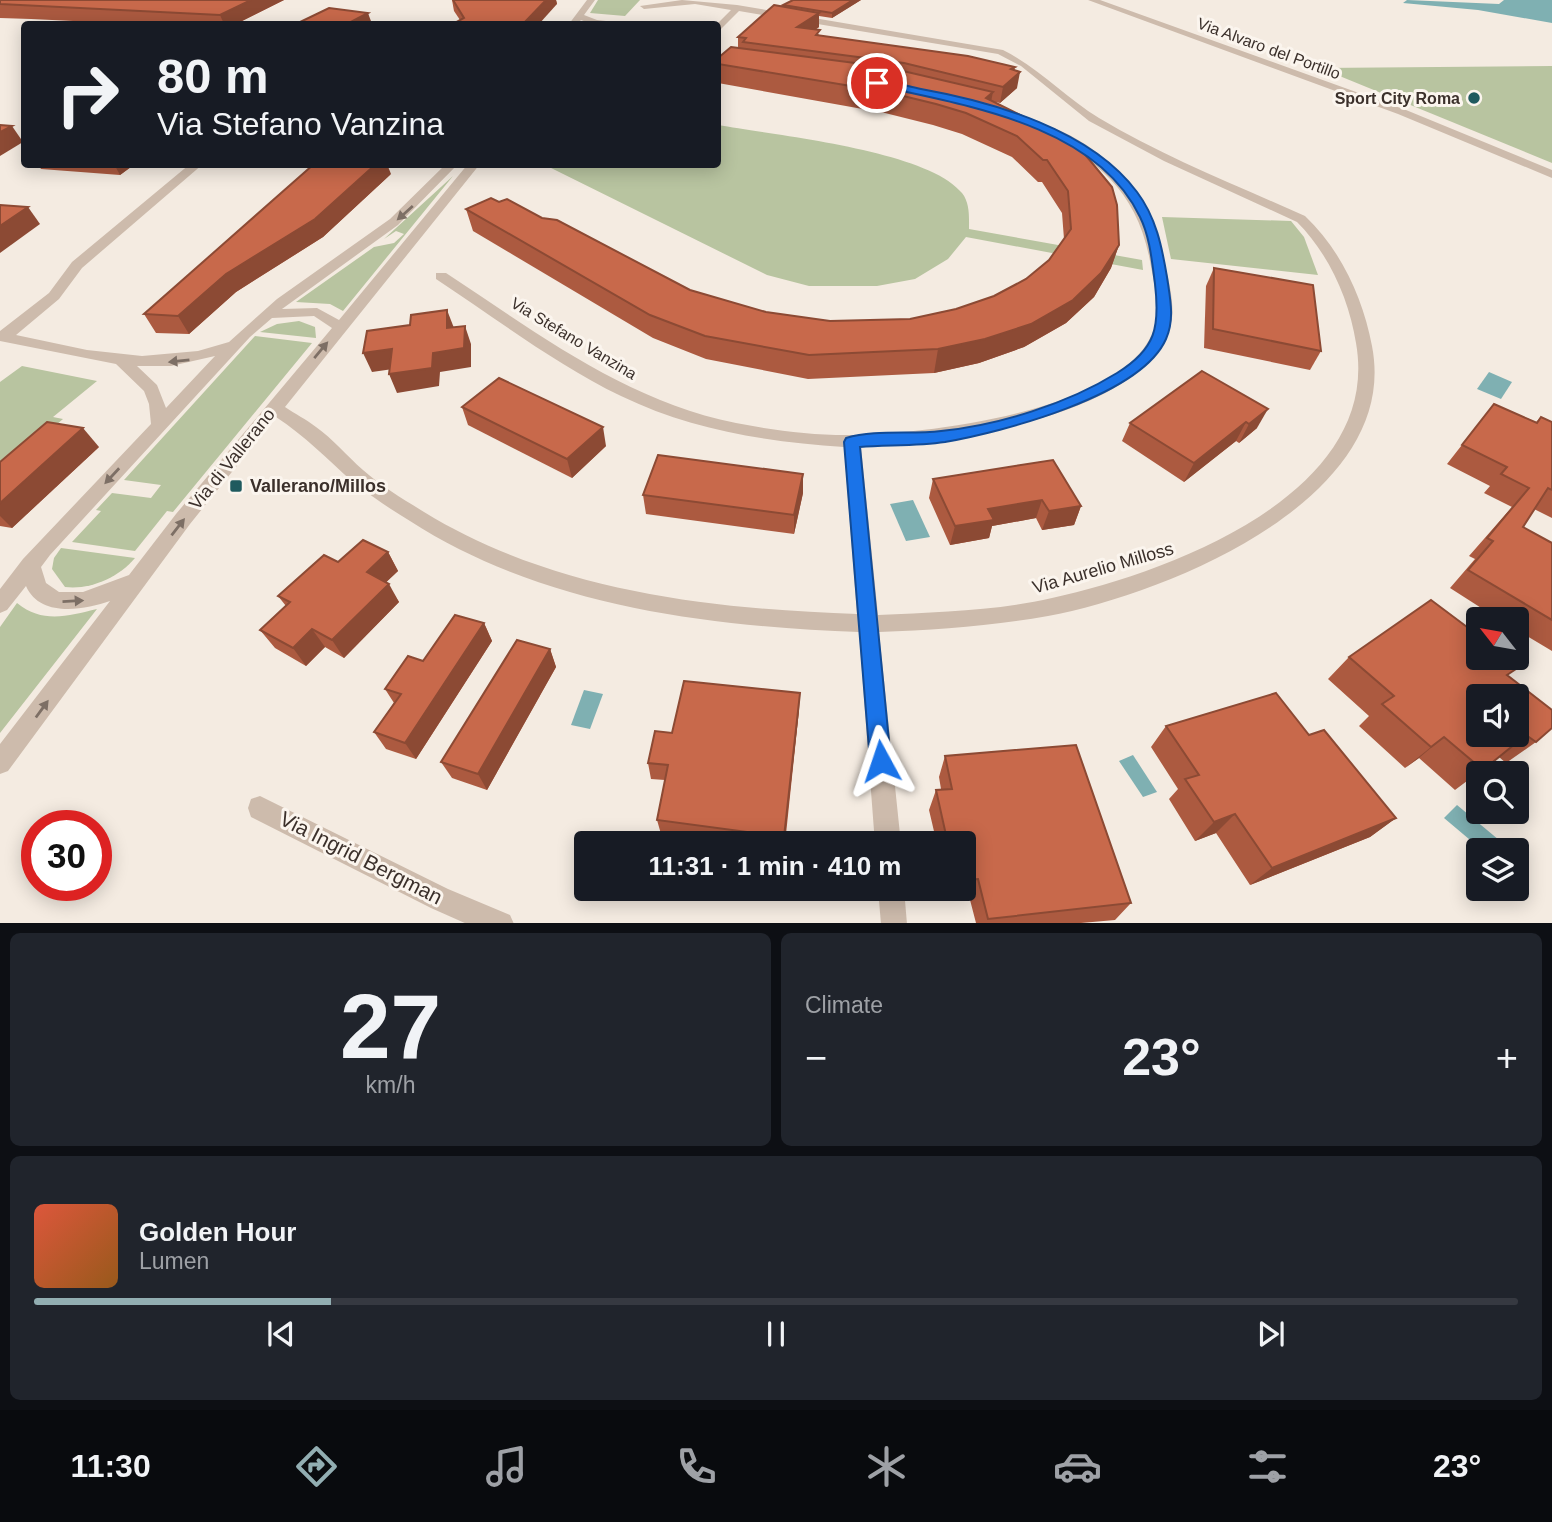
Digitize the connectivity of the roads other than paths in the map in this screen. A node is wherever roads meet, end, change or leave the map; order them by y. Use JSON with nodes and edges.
{"nodes":[{"id":1,"x":769,"y":0,"type":"edge"},
{"id":2,"x":1092,"y":0,"type":"edge"},
{"id":3,"x":590,"y":1,"type":"edge"},
{"id":4,"x":690,"y":1,"type":"edge"},
{"id":5,"x":646,"y":3,"type":"edge"},
{"id":6,"x":737,"y":8,"type":"junction"},
{"id":7,"x":757,"y":12,"type":"junction"},
{"id":8,"x":580,"y":16,"type":"junction"},
{"id":9,"x":576,"y":21,"type":"edge"},
{"id":10,"x":591,"y":21,"type":"edge"},
{"id":11,"x":624,"y":21,"type":"edge"},
{"id":12,"x":721,"y":26,"type":"edge"},
{"id":13,"x":1032,"y":122,"type":"edge"},
{"id":14,"x":193,"y":168,"type":"edge"},
{"id":15,"x":449,"y":168,"type":"edge"},
{"id":16,"x":472,"y":168,"type":"edge"},
{"id":17,"x":1552,"y":174,"type":"edge"},
{"id":18,"x":441,"y":276,"type":"dead end"},
{"id":19,"x":266,"y":315,"type":"junction"},
{"id":20,"x":341,"y":328,"type":"junction"},
{"id":21,"x":4,"y":340,"type":"edge"},
{"id":22,"x":233,"y":345,"type":"junction"},
{"id":23,"x":122,"y":362,"type":"junction"},
{"id":24,"x":274,"y":407,"type":"junction"},
{"id":25,"x":159,"y":426,"type":"junction"},
{"id":26,"x":852,"y":442,"type":"junction"},
{"id":27,"x":30,"y":565,"type":"junction"},
{"id":28,"x":134,"y":582,"type":"junction"},
{"id":29,"x":0,"y":604,"type":"edge"},
{"id":30,"x":869,"y":625,"type":"junction"},
{"id":31,"x":0,"y":763,"type":"edge"},
{"id":32,"x":261,"y":808,"type":"dead end"},
{"id":33,"x":887,"y":831,"type":"edge"},
{"id":34,"x":892,"y":901,"type":"edge"},
{"id":35,"x":501,"y":923,"type":"edge"},
{"id":36,"x":894,"y":923,"type":"edge"}],
"edges":[{"from":1,"to":7,"type":"street"},
{"from":2,"to":17,"type":"street","name":"Via Alvaro del Portillo"},
{"from":3,"to":8,"type":"street"},
{"from":4,"to":5,"type":"street","name":"Via Aurelio Milloss"},
{"from":4,"to":6,"type":"street","name":"Via Aurelio Milloss"},
{"from":5,"to":11,"type":"street"},
{"from":6,"to":7,"type":"street","name":"Via Aurelio Milloss"},
{"from":6,"to":12,"type":"street"},
{"from":7,"to":30,"type":"street","name":"Via Aurelio Milloss"},
{"from":8,"to":9,"type":"street"},
{"from":8,"to":10,"type":"street"},
{"from":13,"to":26,"type":"street","name":"Via Stefano Vanzina"},
{"from":14,"to":21,"type":"street"},
{"from":15,"to":19,"type":"street","one_way":true},
{"from":16,"to":20,"type":"street","name":"Via di Vallerano"},
{"from":18,"to":26,"type":"street","name":"Via Stefano Vanzina"},
{"from":19,"to":20,"type":"street"},
{"from":19,"to":22,"type":"street"},
{"from":24,"to":20,"type":"street","name":"Via di Vallerano","one_way":true},
{"from":21,"to":23,"type":"street"},
{"from":22,"to":23,"type":"street","one_way":true},
{"from":22,"to":25,"type":"street"},
{"from":23,"to":25,"type":"street"},
{"from":28,"to":24,"type":"street","name":"Via di Vallerano","one_way":true},
{"from":24,"to":30,"type":"street","name":"Via Aurelio Milloss"},
{"from":25,"to":27,"type":"street","one_way":true},
{"from":26,"to":30,"type":"street"},
{"from":27,"to":28,"type":"street","one_way":true},
{"from":27,"to":29,"type":"street"},
{"from":31,"to":28,"type":"street","name":"Via di Vallerano","one_way":true},
{"from":30,"to":33,"type":"street"},
{"from":32,"to":35,"type":"street","name":"Via Ingrid Bergman"},
{"from":34,"to":36,"type":"street"}]}
